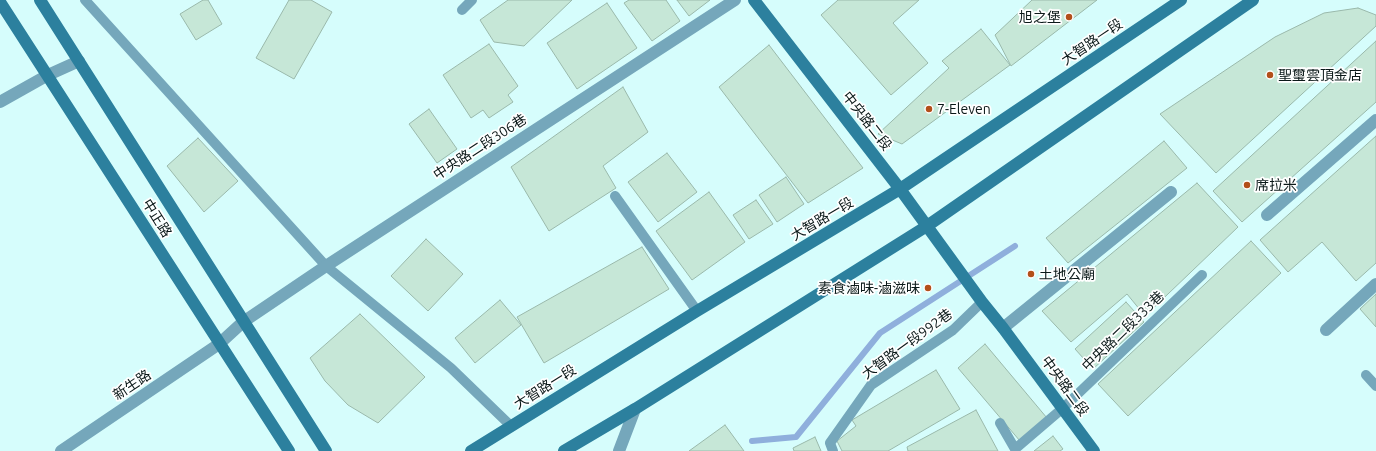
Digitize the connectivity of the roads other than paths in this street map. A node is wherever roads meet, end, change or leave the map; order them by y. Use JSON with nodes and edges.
{"nodes":[{"id":1,"x":40,"y":0,"type":"edge"},
{"id":2,"x":85,"y":0,"type":"edge"},
{"id":3,"x":472,"y":0,"type":"edge"},
{"id":4,"x":736,"y":0,"type":"edge"},
{"id":5,"x":754,"y":0,"type":"edge"},
{"id":6,"x":1181,"y":0,"type":"edge"},
{"id":7,"x":1253,"y":0,"type":"edge"},
{"id":8,"x":0,"y":2,"type":"edge"},
{"id":9,"x":462,"y":10,"type":"dead end"},
{"id":10,"x":79,"y":61,"type":"junction"},
{"id":11,"x":48,"y":75,"type":"junction"},
{"id":12,"x":0,"y":102,"type":"edge"},
{"id":13,"x":1376,"y":120,"type":"edge"},
{"id":14,"x":900,"y":190,"type":"junction"},
{"id":15,"x":1171,"y":192,"type":"dead end"},
{"id":16,"x":615,"y":196,"type":"dead end"},
{"id":17,"x":1267,"y":215,"type":"dead end"},
{"id":18,"x":926,"y":226,"type":"junction"},
{"id":19,"x":326,"y":266,"type":"junction"},
{"id":20,"x":1202,"y":275,"type":"dead end"},
{"id":21,"x":1376,"y":284,"type":"edge"},
{"id":22,"x":982,"y":302,"type":"junction"},
{"id":23,"x":698,"y":311,"type":"junction"},
{"id":24,"x":243,"y":322,"type":"junction"},
{"id":25,"x":1003,"y":328,"type":"junction"},
{"id":26,"x":1326,"y":330,"type":"dead end"},
{"id":27,"x":219,"y":344,"type":"junction"},
{"id":28,"x":1366,"y":375,"type":"dead end"},
{"id":29,"x":1376,"y":386,"type":"edge"},
{"id":30,"x":1063,"y":408,"type":"junction"},
{"id":31,"x":635,"y":409,"type":"junction"},
{"id":32,"x":1000,"y":423,"type":"dead end"},
{"id":33,"x":511,"y":426,"type":"junction"},
{"id":34,"x":62,"y":451,"type":"edge"},
{"id":35,"x":289,"y":451,"type":"edge"},
{"id":36,"x":326,"y":451,"type":"edge"},
{"id":37,"x":471,"y":451,"type":"edge"},
{"id":38,"x":564,"y":451,"type":"edge"},
{"id":39,"x":619,"y":451,"type":"edge"},
{"id":40,"x":833,"y":451,"type":"edge"},
{"id":41,"x":1094,"y":451,"type":"edge"}],
"edges":[{"from":1,"to":10,"type":"street","name":"中正路"},
{"from":2,"to":19,"type":"lane"},
{"from":3,"to":9,"type":"lane"},
{"from":4,"to":19,"type":"street","name":"中央路二段306巷"},
{"from":5,"to":14,"type":"street","name":"中央路二段"},
{"from":6,"to":14,"type":"street","name":"大智路一段"},
{"from":7,"to":18,"type":"street"},
{"from":8,"to":11,"type":"street","name":"中正路"},
{"from":10,"to":11,"type":"street"},
{"from":10,"to":24,"type":"street","name":"中正路"},
{"from":11,"to":12,"type":"street"},
{"from":11,"to":27,"type":"street","name":"中正路"},
{"from":13,"to":17,"type":"street"},
{"from":14,"to":18,"type":"street","name":"中央路二段"},
{"from":14,"to":23,"type":"street","name":"大智路一段"},
{"from":15,"to":25,"type":"street"},
{"from":16,"to":23,"type":"lane"},
{"from":18,"to":22,"type":"street","name":"中央路二段"},
{"from":18,"to":31,"type":"street"},
{"from":19,"to":24,"type":"street","name":"中央路二段306巷"},
{"from":19,"to":33,"type":"lane"},
{"from":20,"to":30,"type":"lane","name":"中央路二段333巷"},
{"from":21,"to":26,"type":"street"},
{"from":22,"to":25,"type":"street","name":"中央路二段"},
{"from":22,"to":40,"type":"lane","name":"大智路一段992巷"},
{"from":23,"to":33,"type":"street","name":"大智路一段"},
{"from":24,"to":27,"type":"street","name":"新生路"},
{"from":24,"to":36,"type":"street","name":"中正路"},
{"from":25,"to":30,"type":"street","name":"中央路二段"},
{"from":27,"to":34,"type":"street","name":"新生路"},
{"from":27,"to":35,"type":"street","name":"中正路"},
{"from":28,"to":29,"type":"lane"},
{"from":30,"to":32,"type":"lane","name":"中央路二段333巷"},
{"from":30,"to":41,"type":"street","name":"中央路二段"},
{"from":31,"to":38,"type":"street"},
{"from":31,"to":39,"type":"street"},
{"from":33,"to":37,"type":"street","name":"大智路一段"}]}
